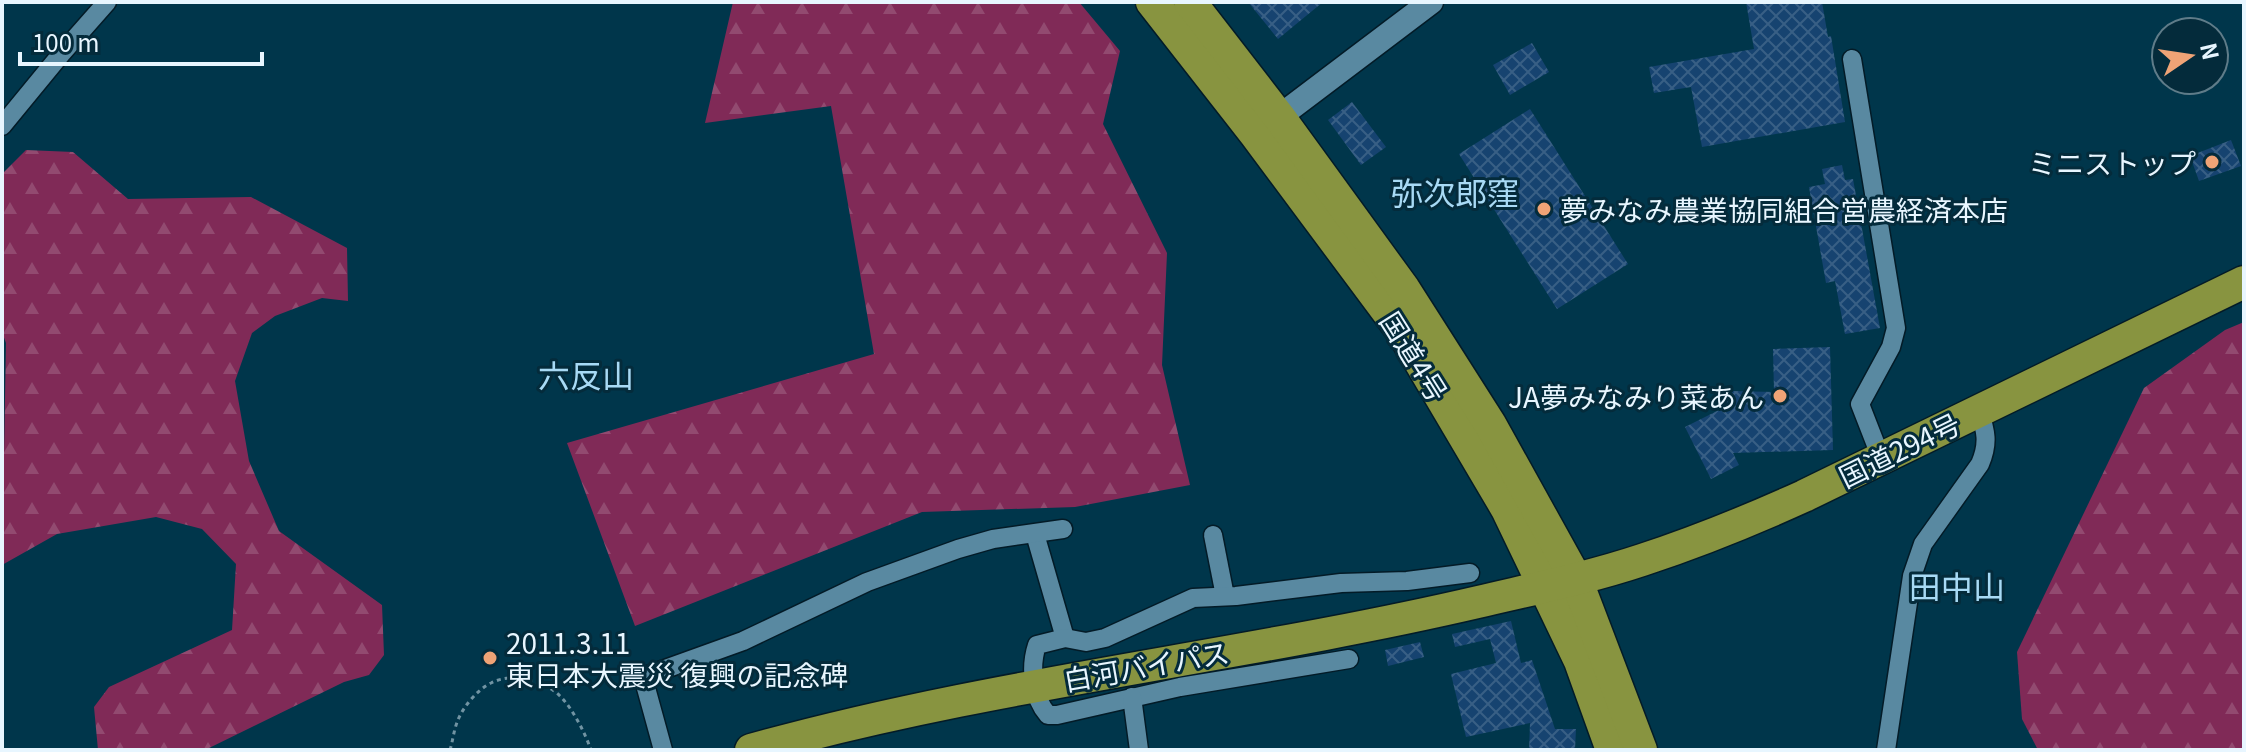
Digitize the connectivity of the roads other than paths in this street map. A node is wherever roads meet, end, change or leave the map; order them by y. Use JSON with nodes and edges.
{"nodes":[{"id":1,"x":107,"y":2,"type":"edge"},
{"id":2,"x":1152,"y":2,"type":"edge"},
{"id":3,"x":1190,"y":2,"type":"edge"},
{"id":4,"x":1431,"y":2,"type":"edge"},
{"id":5,"x":1852,"y":59,"type":"dead end"},
{"id":6,"x":2,"y":126,"type":"edge"},
{"id":7,"x":1267,"y":126,"type":"junction"},
{"id":8,"x":2244,"y":282,"type":"edge"},
{"id":9,"x":1979,"y":410,"type":"junction"},
{"id":10,"x":1881,"y":458,"type":"junction"},
{"id":11,"x":1063,"y":529,"type":"dead end"},
{"id":12,"x":1035,"y":534,"type":"junction"},
{"id":13,"x":1213,"y":535,"type":"dead end"},
{"id":14,"x":1470,"y":573,"type":"dead end"},
{"id":15,"x":1576,"y":579,"type":"junction"},
{"id":16,"x":1543,"y":586,"type":"junction"},
{"id":17,"x":1225,"y":596,"type":"junction"},
{"id":18,"x":1065,"y":638,"type":"junction"},
{"id":19,"x":1349,"y":659,"type":"dead end"},
{"id":20,"x":1036,"y":685,"type":"junction"},
{"id":21,"x":1132,"y":697,"type":"junction"},
{"id":22,"x":663,"y":750,"type":"edge"},
{"id":23,"x":751,"y":750,"type":"edge"},
{"id":24,"x":1139,"y":750,"type":"edge"},
{"id":25,"x":1612,"y":750,"type":"edge"},
{"id":26,"x":1641,"y":750,"type":"edge"},
{"id":27,"x":1886,"y":750,"type":"edge"}],
"edges":[{"from":1,"to":6,"type":"street"},
{"from":2,"to":7,"type":"highway","name":"国道4号"},
{"from":3,"to":7,"type":"highway","name":"国道4号"},
{"from":4,"to":7,"type":"street"},
{"from":5,"to":10,"type":"street"},
{"from":7,"to":15,"type":"highway","name":"国道4号"},
{"from":7,"to":16,"type":"highway","name":"国道4号"},
{"from":8,"to":9,"type":"highway","name":"国道294号"},
{"from":9,"to":10,"type":"highway","name":"国道294号"},
{"from":9,"to":27,"type":"street"},
{"from":10,"to":15,"type":"highway","name":"国道294号"},
{"from":11,"to":12,"type":"street"},
{"from":12,"to":18,"type":"street"},
{"from":12,"to":22,"type":"street"},
{"from":13,"to":17,"type":"street"},
{"from":14,"to":17,"type":"street"},
{"from":15,"to":16,"type":"highway","name":"国道294号"},
{"from":15,"to":26,"type":"highway","name":"国道4号"},
{"from":16,"to":20,"type":"highway","name":"白河バイパス"},
{"from":16,"to":25,"type":"highway","name":"国道4号"},
{"from":17,"to":18,"type":"street"},
{"from":18,"to":20,"type":"street"},
{"from":19,"to":21,"type":"street"},
{"from":20,"to":21,"type":"street"},
{"from":20,"to":23,"type":"highway","name":"白河バイパス"},
{"from":21,"to":24,"type":"street"}]}
